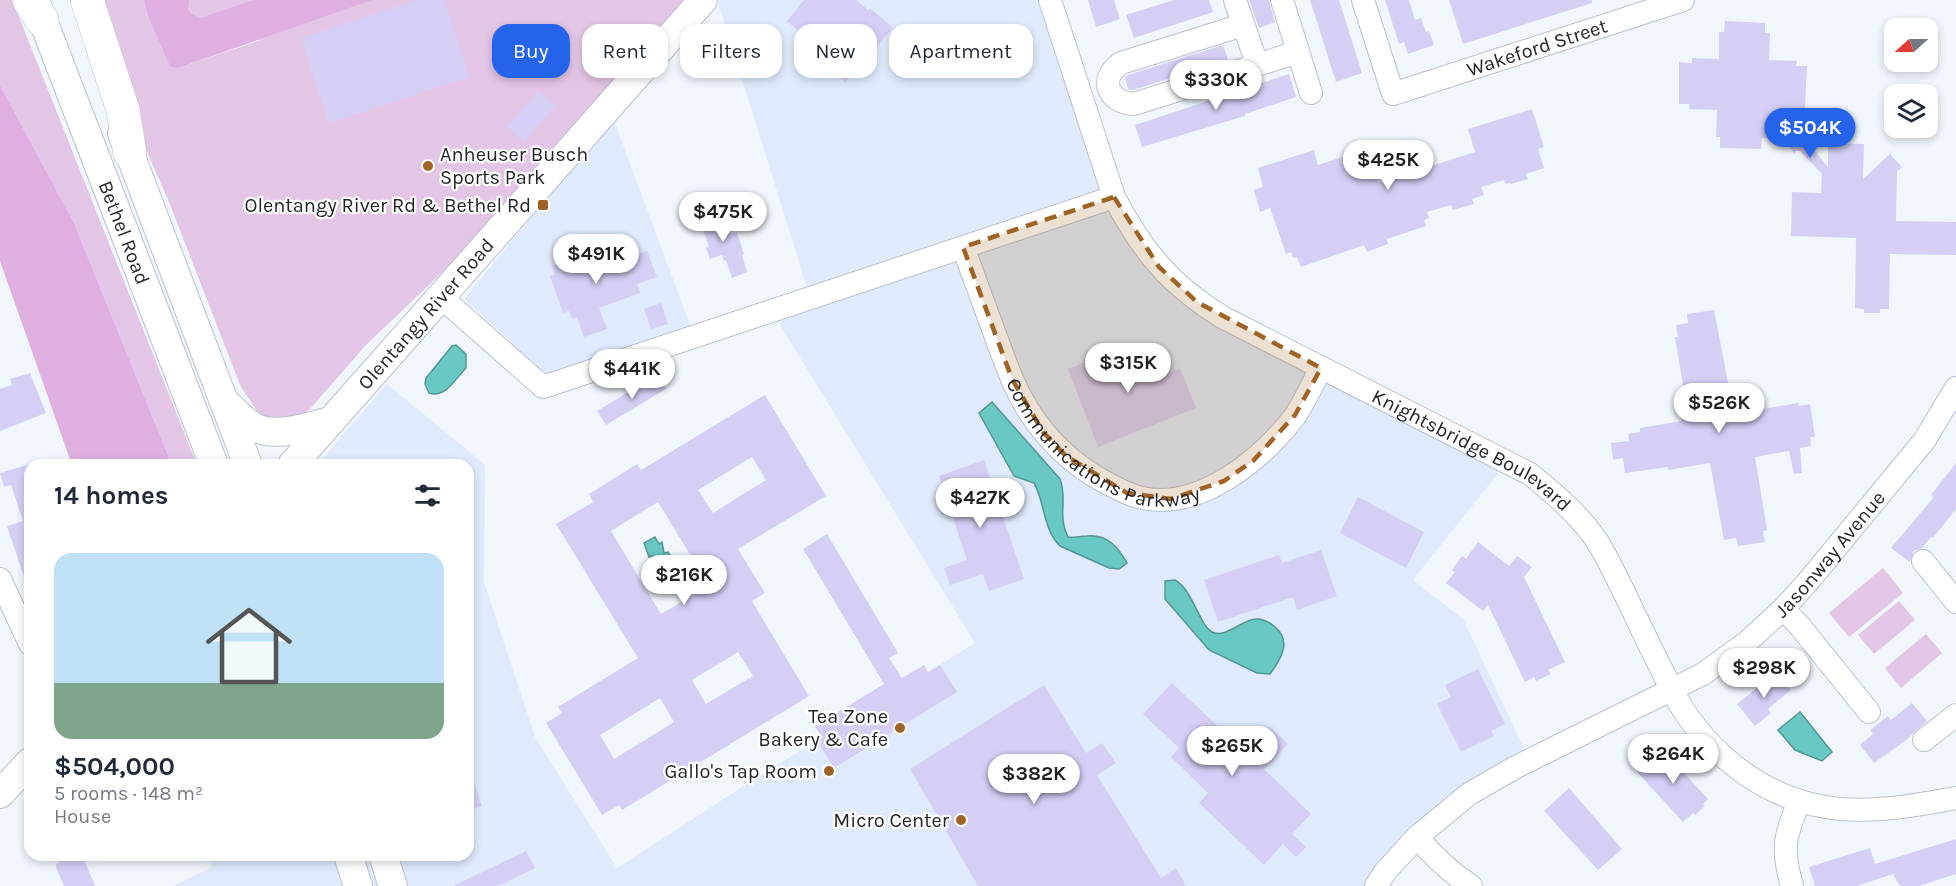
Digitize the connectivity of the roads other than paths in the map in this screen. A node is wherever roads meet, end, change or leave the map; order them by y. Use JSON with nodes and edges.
{"nodes":[{"id":1,"x":71,"y":0,"type":"edge"},
{"id":2,"x":87,"y":0,"type":"edge"},
{"id":3,"x":703,"y":0,"type":"edge"},
{"id":4,"x":1050,"y":0,"type":"edge"},
{"id":5,"x":1235,"y":0,"type":"edge"},
{"id":6,"x":1282,"y":0,"type":"edge"},
{"id":7,"x":1363,"y":0,"type":"edge"},
{"id":8,"x":1673,"y":2,"type":"edge"},
{"id":9,"x":35,"y":7,"type":"edge"},
{"id":10,"x":1244,"y":25,"type":"junction"},
{"id":11,"x":1298,"y":52,"type":"junction"},
{"id":12,"x":1257,"y":64,"type":"junction"},
{"id":13,"x":1311,"y":93,"type":"dead end"},
{"id":14,"x":130,"y":153,"type":"junction"},
{"id":15,"x":1114,"y":197,"type":"junction"},
{"id":16,"x":963,"y":247,"type":"junction"},
{"id":17,"x":441,"y":297,"type":"junction"},
{"id":18,"x":1321,"y":368,"type":"junction"},
{"id":19,"x":1956,"y":388,"type":"edge"},
{"id":20,"x":225,"y":402,"type":"junction"},
{"id":21,"x":331,"y":421,"type":"junction"},
{"id":22,"x":212,"y":459,"type":"edge"},
{"id":23,"x":246,"y":459,"type":"edge"},
{"id":24,"x":297,"y":459,"type":"edge"},
{"id":25,"x":1923,"y":561,"type":"dead end"},
{"id":26,"x":0,"y":579,"type":"edge"},
{"id":27,"x":1956,"y":602,"type":"edge"},
{"id":28,"x":1783,"y":609,"type":"junction"},
{"id":29,"x":24,"y":631,"type":"edge"},
{"id":30,"x":1672,"y":690,"type":"junction"},
{"id":31,"x":1869,"y":712,"type":"dead end"},
{"id":32,"x":1956,"y":715,"type":"edge"},
{"id":33,"x":1924,"y":740,"type":"dead end"},
{"id":34,"x":24,"y":768,"type":"edge"},
{"id":35,"x":0,"y":794,"type":"edge"},
{"id":36,"x":1956,"y":798,"type":"edge"},
{"id":37,"x":1799,"y":801,"type":"junction"},
{"id":38,"x":1417,"y":837,"type":"junction"},
{"id":39,"x":350,"y":861,"type":"edge"},
{"id":40,"x":385,"y":861,"type":"edge"},
{"id":41,"x":358,"y":886,"type":"edge"},
{"id":42,"x":393,"y":886,"type":"edge"},
{"id":43,"x":1376,"y":886,"type":"edge"},
{"id":44,"x":1471,"y":886,"type":"edge"},
{"id":45,"x":1792,"y":886,"type":"edge"}],
"edges":[{"from":1,"to":14,"type":"main road","name":"Bethel Road"},
{"from":2,"to":14,"type":"highway"},
{"from":3,"to":17,"type":"main road","name":"Olentangy River Road"},
{"from":4,"to":15,"type":"street","name":"Knightsbridge Boulevard"},
{"from":5,"to":10,"type":"street"},
{"from":6,"to":11,"type":"street"},
{"from":7,"to":8,"type":"street","name":"Wakeford Street"},
{"from":9,"to":22,"type":"main road","name":"Bethel Road"},
{"from":10,"to":12,"type":"street"},
{"from":10,"to":12,"type":"street"},
{"from":11,"to":12,"type":"street"},
{"from":11,"to":13,"type":"street"},
{"from":14,"to":20,"type":"main road","name":"Bethel Road"},
{"from":15,"to":16,"type":"street"},
{"from":15,"to":18,"type":"street","name":"Knightsbridge Boulevard"},
{"from":16,"to":17,"type":"street"},
{"from":16,"to":18,"type":"street","name":"Communications Parkway"},
{"from":17,"to":21,"type":"main road","name":"Olentangy River Road"},
{"from":18,"to":30,"type":"street","name":"Knightsbridge Boulevard"},
{"from":19,"to":28,"type":"street","name":"Jasonway Avenue"},
{"from":20,"to":21,"type":"main road"},
{"from":20,"to":23,"type":"main road","name":"Bethel Road"},
{"from":21,"to":24,"type":"main road","name":"Olentangy River Road"},
{"from":25,"to":27,"type":"street"},
{"from":26,"to":29,"type":"street"},
{"from":28,"to":30,"type":"street","name":"Jasonway Avenue"},
{"from":28,"to":31,"type":"street"},
{"from":30,"to":37,"type":"street","name":"Knightsbridge Boulevard"},
{"from":30,"to":38,"type":"street","name":"Jasonway Avenue"},
{"from":32,"to":33,"type":"street"},
{"from":34,"to":35,"type":"main road"},
{"from":36,"to":37,"type":"street","name":"Knightsbridge Boulevard"},
{"from":37,"to":45,"type":"street"},
{"from":38,"to":43,"type":"street","name":"Jasonway Avenue"},
{"from":38,"to":44,"type":"street"},
{"from":39,"to":41,"type":"main road"},
{"from":40,"to":42,"type":"main road"}]}
